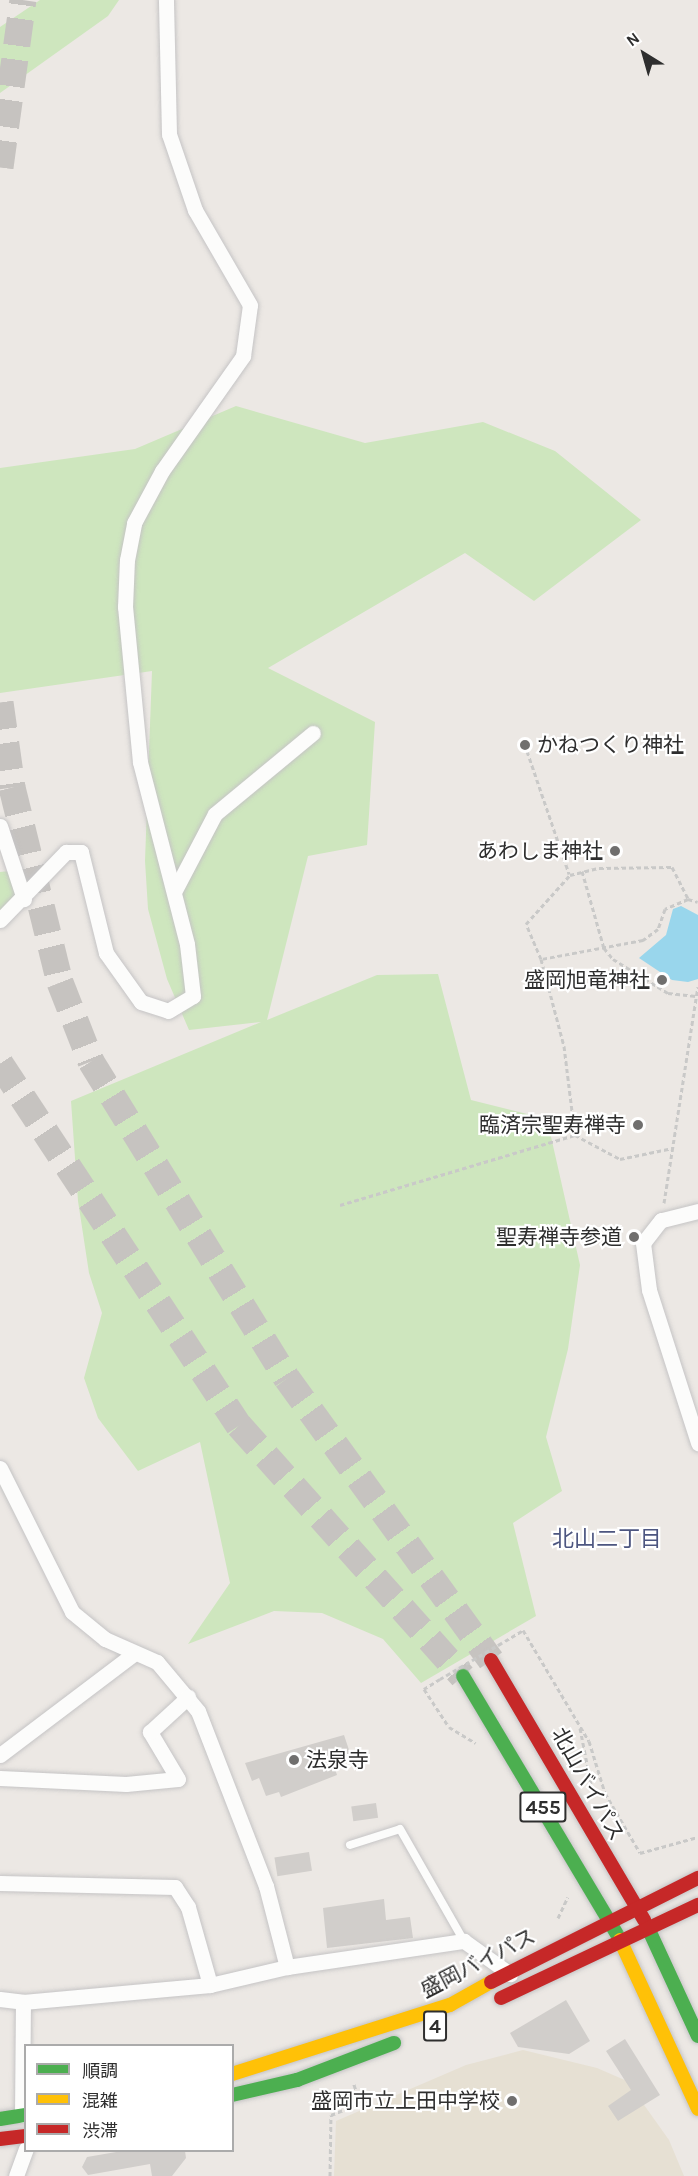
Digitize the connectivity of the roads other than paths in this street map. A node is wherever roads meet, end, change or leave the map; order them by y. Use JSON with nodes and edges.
{"nodes":[{"id":1,"x":166,"y":0,"type":"edge"},
{"id":2,"x":313,"y":733,"type":"dead end"},
{"id":3,"x":0,"y":826,"type":"edge"},
{"id":4,"x":174,"y":892,"type":"junction"},
{"id":5,"x":24,"y":899,"type":"junction"},
{"id":6,"x":0,"y":920,"type":"edge"},
{"id":7,"x":698,"y":1211,"type":"edge"},
{"id":8,"x":698,"y":1443,"type":"edge"},
{"id":9,"x":0,"y":1468,"type":"edge"},
{"id":10,"x":135,"y":1653,"type":"junction"},
{"id":11,"x":491,"y":1660,"type":"tunnel mouth"},
{"id":12,"x":463,"y":1676,"type":"tunnel mouth"},
{"id":13,"x":188,"y":1697,"type":"junction"},
{"id":14,"x":51,"y":1716,"type":"junction"},
{"id":15,"x":0,"y":1741,"type":"edge"},
{"id":16,"x":0,"y":1755,"type":"edge"},
{"id":17,"x":0,"y":1778,"type":"edge"},
{"id":18,"x":350,"y":1845,"type":"dead end"},
{"id":19,"x":698,"y":1878,"type":"edge"},
{"id":20,"x":0,"y":1883,"type":"edge"},
{"id":21,"x":637,"y":1905,"type":"junction"},
{"id":22,"x":698,"y":1905,"type":"edge"},
{"id":23,"x":610,"y":1919,"type":"junction"},
{"id":24,"x":648,"y":1928,"type":"junction"},
{"id":25,"x":620,"y":1940,"type":"junction"},
{"id":26,"x":464,"y":1941,"type":"junction"},
{"id":27,"x":287,"y":1967,"type":"junction"},
{"id":28,"x":510,"y":1974,"type":"junction"},
{"id":29,"x":210,"y":1985,"type":"junction"},
{"id":30,"x":0,"y":1999,"type":"edge"},
{"id":31,"x":23,"y":2002,"type":"junction"},
{"id":32,"x":698,"y":2036,"type":"edge"},
{"id":33,"x":234,"y":2073,"type":"edge"},
{"id":34,"x":234,"y":2095,"type":"edge"},
{"id":35,"x":698,"y":2109,"type":"edge"},
{"id":36,"x":24,"y":2115,"type":"edge"},
{"id":37,"x":0,"y":2119,"type":"edge"},
{"id":38,"x":24,"y":2136,"type":"edge"},
{"id":39,"x":0,"y":2139,"type":"edge"},
{"id":40,"x":25,"y":2152,"type":"edge"},
{"id":41,"x":16,"y":2176,"type":"edge"}],
"edges":[{"from":1,"to":4,"type":"street"},
{"from":2,"to":4,"type":"street"},
{"from":3,"to":5,"type":"street"},
{"from":4,"to":5,"type":"street"},
{"from":5,"to":6,"type":"street"},
{"from":7,"to":8,"type":"street"},
{"from":9,"to":10,"type":"street"},
{"from":10,"to":13,"type":"street"},
{"from":10,"to":14,"type":"street"},
{"from":11,"to":21,"type":"main road","name":"北山バイパス","number":"455"},
{"from":12,"to":23,"type":"main road","number":"455"},
{"from":13,"to":17,"type":"street"},
{"from":13,"to":27,"type":"street"},
{"from":14,"to":15,"type":"street"},
{"from":14,"to":16,"type":"street"},
{"from":18,"to":26,"type":"lane"},
{"from":19,"to":21,"type":"main road","name":"盛岡バイパス","number":"4"},
{"from":20,"to":29,"type":"street"},
{"from":21,"to":23,"type":"main road","name":"盛岡バイパス","number":"4"},
{"from":21,"to":24,"type":"main road","name":"北山バイパス","number":"455"},
{"from":22,"to":24,"type":"main road","name":"盛岡バイパス","number":"4"},
{"from":23,"to":25,"type":"main road","number":"455"},
{"from":23,"to":28,"type":"main road","name":"盛岡バイパス","number":"4"},
{"from":24,"to":25,"type":"main road","name":"盛岡バイパス","number":"4"},
{"from":24,"to":32,"type":"main road","name":"北山バイパス"},
{"from":25,"to":34,"type":"main road","name":"盛岡バイパス","number":"4"},
{"from":25,"to":35,"type":"main road"},
{"from":26,"to":27,"type":"street"},
{"from":26,"to":28,"type":"street"},
{"from":27,"to":29,"type":"street"},
{"from":28,"to":33,"type":"main road","name":"盛岡バイパス","number":"4"},
{"from":29,"to":31,"type":"street"},
{"from":30,"to":31,"type":"street"},
{"from":31,"to":36,"type":"street"},
{"from":36,"to":37,"type":"main road"},
{"from":38,"to":39,"type":"main road"},
{"from":40,"to":41,"type":"street"}]}
